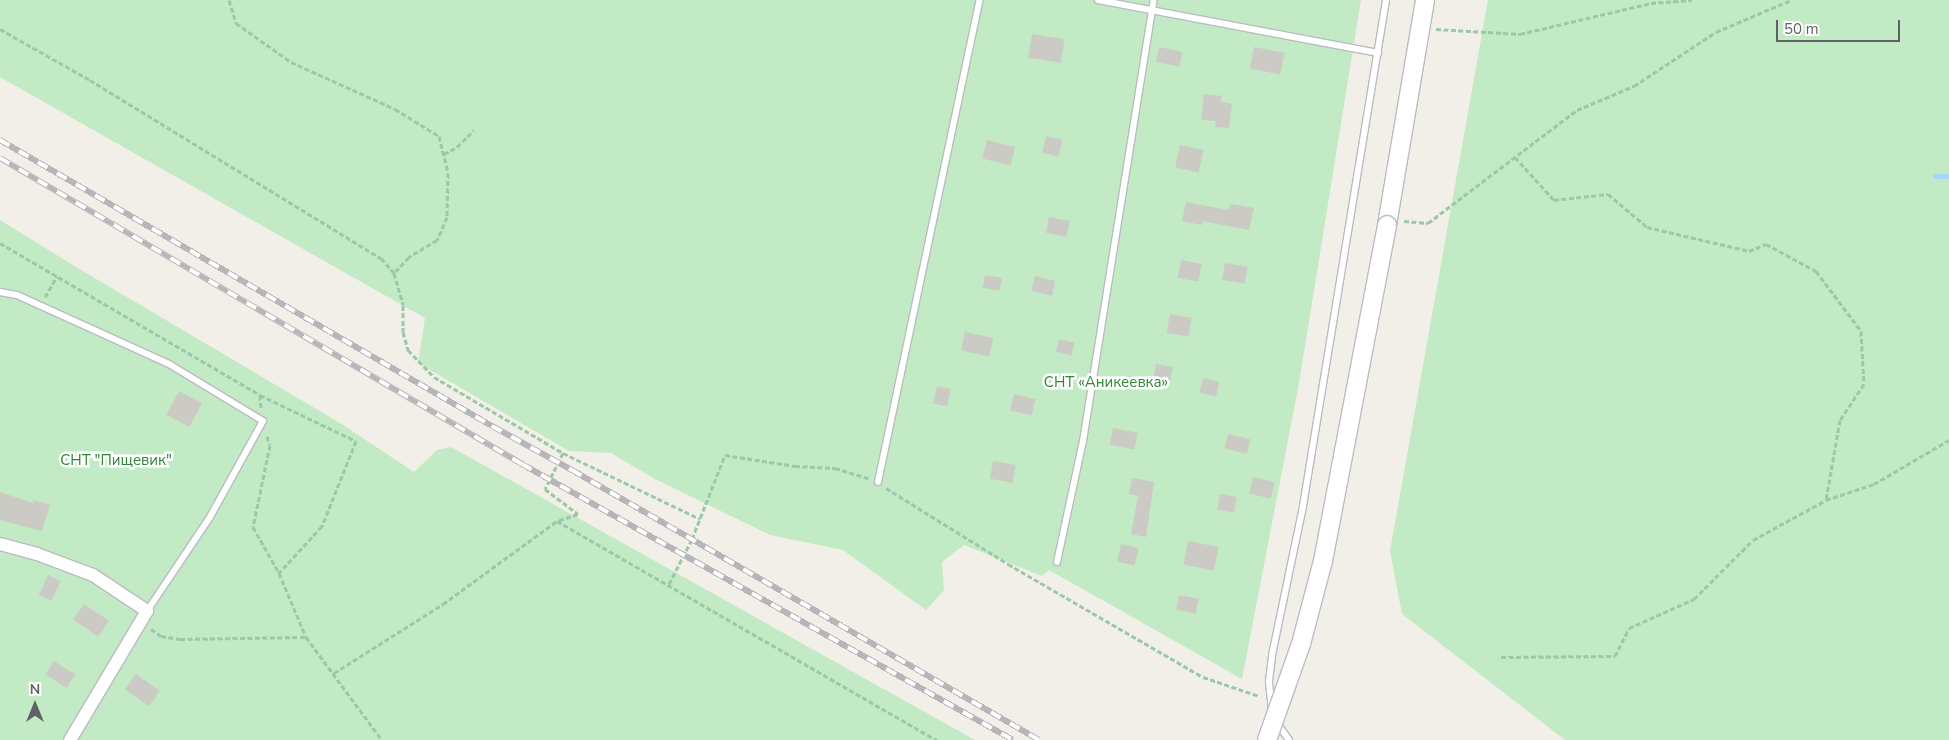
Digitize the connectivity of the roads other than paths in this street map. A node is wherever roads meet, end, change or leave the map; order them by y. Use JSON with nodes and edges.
{"nodes":[{"id":1,"x":980,"y":0,"type":"edge"},
{"id":2,"x":1098,"y":0,"type":"edge"},
{"id":3,"x":1154,"y":0,"type":"edge"},
{"id":4,"x":1386,"y":0,"type":"edge"},
{"id":5,"x":1425,"y":0,"type":"edge"},
{"id":6,"x":1152,"y":9,"type":"junction"},
{"id":7,"x":1378,"y":53,"type":"junction"},
{"id":8,"x":0,"y":292,"type":"edge"},
{"id":9,"x":878,"y":482,"type":"road end"},
{"id":10,"x":0,"y":544,"type":"edge"},
{"id":11,"x":1057,"y":562,"type":"dead end"},
{"id":12,"x":147,"y":611,"type":"junction"},
{"id":13,"x":70,"y":740,"type":"edge"},
{"id":14,"x":1266,"y":740,"type":"edge"},
{"id":15,"x":1289,"y":740,"type":"edge"}],
"edges":[{"from":1,"to":9,"type":"lane"},
{"from":2,"to":6,"type":"lane"},
{"from":3,"to":6,"type":"lane"},
{"from":4,"to":7,"type":"lane"},
{"from":5,"to":14,"type":"street","bridge":true},
{"from":6,"to":7,"type":"lane"},
{"from":6,"to":11,"type":"lane"},
{"from":7,"to":15,"type":"lane"},
{"from":8,"to":12,"type":"lane"},
{"from":10,"to":12,"type":"street"},
{"from":12,"to":13,"type":"street"}]}
